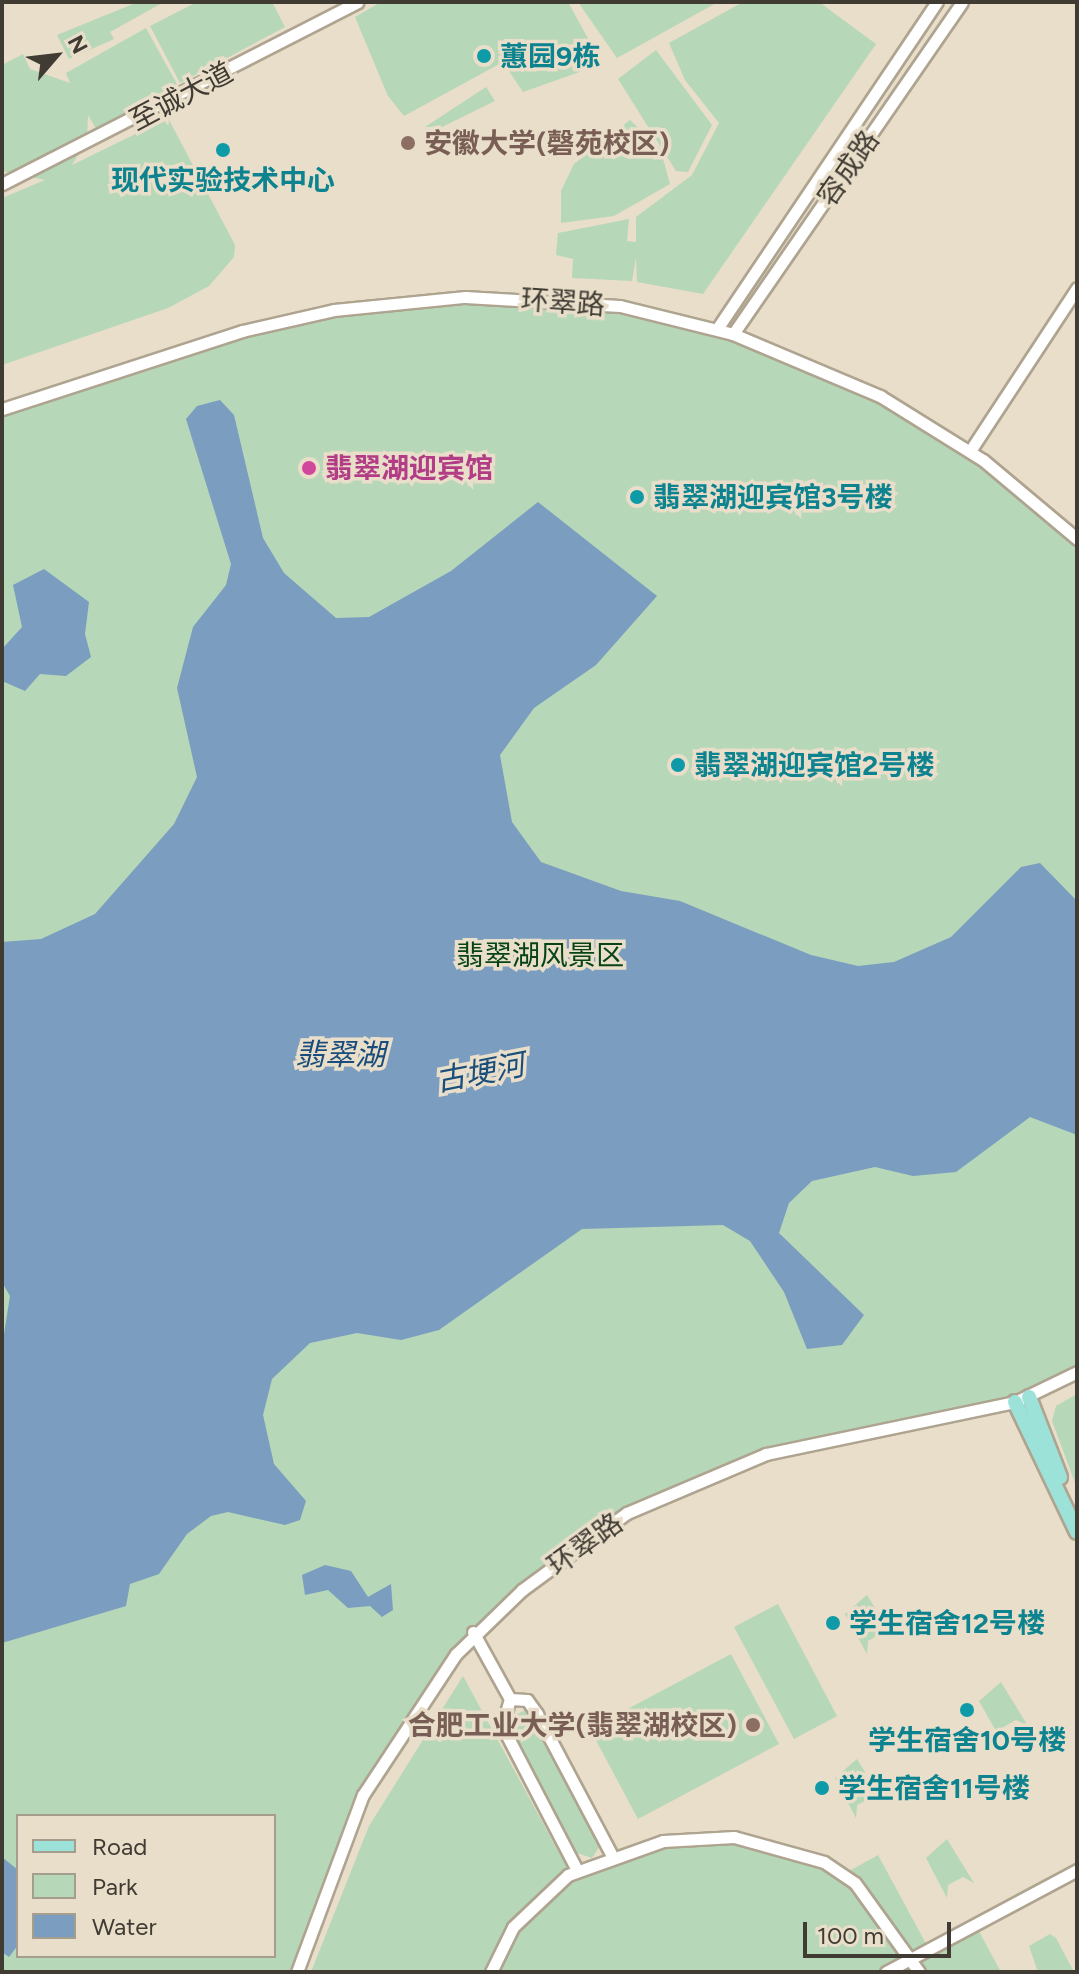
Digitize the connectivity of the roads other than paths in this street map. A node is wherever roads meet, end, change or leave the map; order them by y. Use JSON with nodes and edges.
{"nodes":[{"id":1,"x":357,"y":2,"type":"edge"},
{"id":2,"x":937,"y":2,"type":"edge"},
{"id":3,"x":962,"y":2,"type":"edge"},
{"id":4,"x":2,"y":184,"type":"edge"},
{"id":5,"x":1077,"y":288,"type":"edge"},
{"id":6,"x":717,"y":329,"type":"junction"},
{"id":7,"x":733,"y":334,"type":"junction"},
{"id":8,"x":2,"y":409,"type":"edge"},
{"id":9,"x":970,"y":451,"type":"junction"},
{"id":10,"x":1077,"y":539,"type":"edge"},
{"id":11,"x":1077,"y":1372,"type":"edge"},
{"id":12,"x":1022,"y":1400,"type":"junction"},
{"id":13,"x":1077,"y":1514,"type":"edge"},
{"id":14,"x":1077,"y":1532,"type":"edge"},
{"id":15,"x":473,"y":1632,"type":"junction"},
{"id":16,"x":510,"y":1699,"type":"junction"},
{"id":17,"x":611,"y":1854,"type":"junction"},
{"id":18,"x":577,"y":1870,"type":"junction"},
{"id":19,"x":1077,"y":1870,"type":"edge"},
{"id":20,"x":909,"y":1960,"type":"junction"},
{"id":21,"x":297,"y":1972,"type":"edge"},
{"id":22,"x":491,"y":1972,"type":"edge"},
{"id":23,"x":886,"y":1972,"type":"edge"},
{"id":24,"x":919,"y":1972,"type":"edge"}],
"edges":[{"from":1,"to":4,"type":"street","name":"至诚大道"},
{"from":2,"to":6,"type":"street","name":"容成路"},
{"from":3,"to":7,"type":"street","name":"容成路"},
{"from":5,"to":9,"type":"street"},
{"from":6,"to":7,"type":"street","name":"环翠路"},
{"from":6,"to":8,"type":"street","name":"环翠路"},
{"from":7,"to":9,"type":"street","name":"环翠路"},
{"from":9,"to":10,"type":"street","name":"环翠路"},
{"from":11,"to":12,"type":"street","name":"环翠路"},
{"from":12,"to":13,"type":"main road"},
{"from":12,"to":14,"type":"main road"},
{"from":12,"to":15,"type":"street","name":"环翠路"},
{"from":15,"to":16,"type":"street"},
{"from":15,"to":21,"type":"street","name":"环翠路"},
{"from":16,"to":17,"type":"street"},
{"from":16,"to":18,"type":"street"},
{"from":17,"to":18,"type":"street"},
{"from":17,"to":20,"type":"street"},
{"from":18,"to":22,"type":"street"},
{"from":19,"to":20,"type":"street"},
{"from":20,"to":23,"type":"street"},
{"from":20,"to":24,"type":"street"}]}
